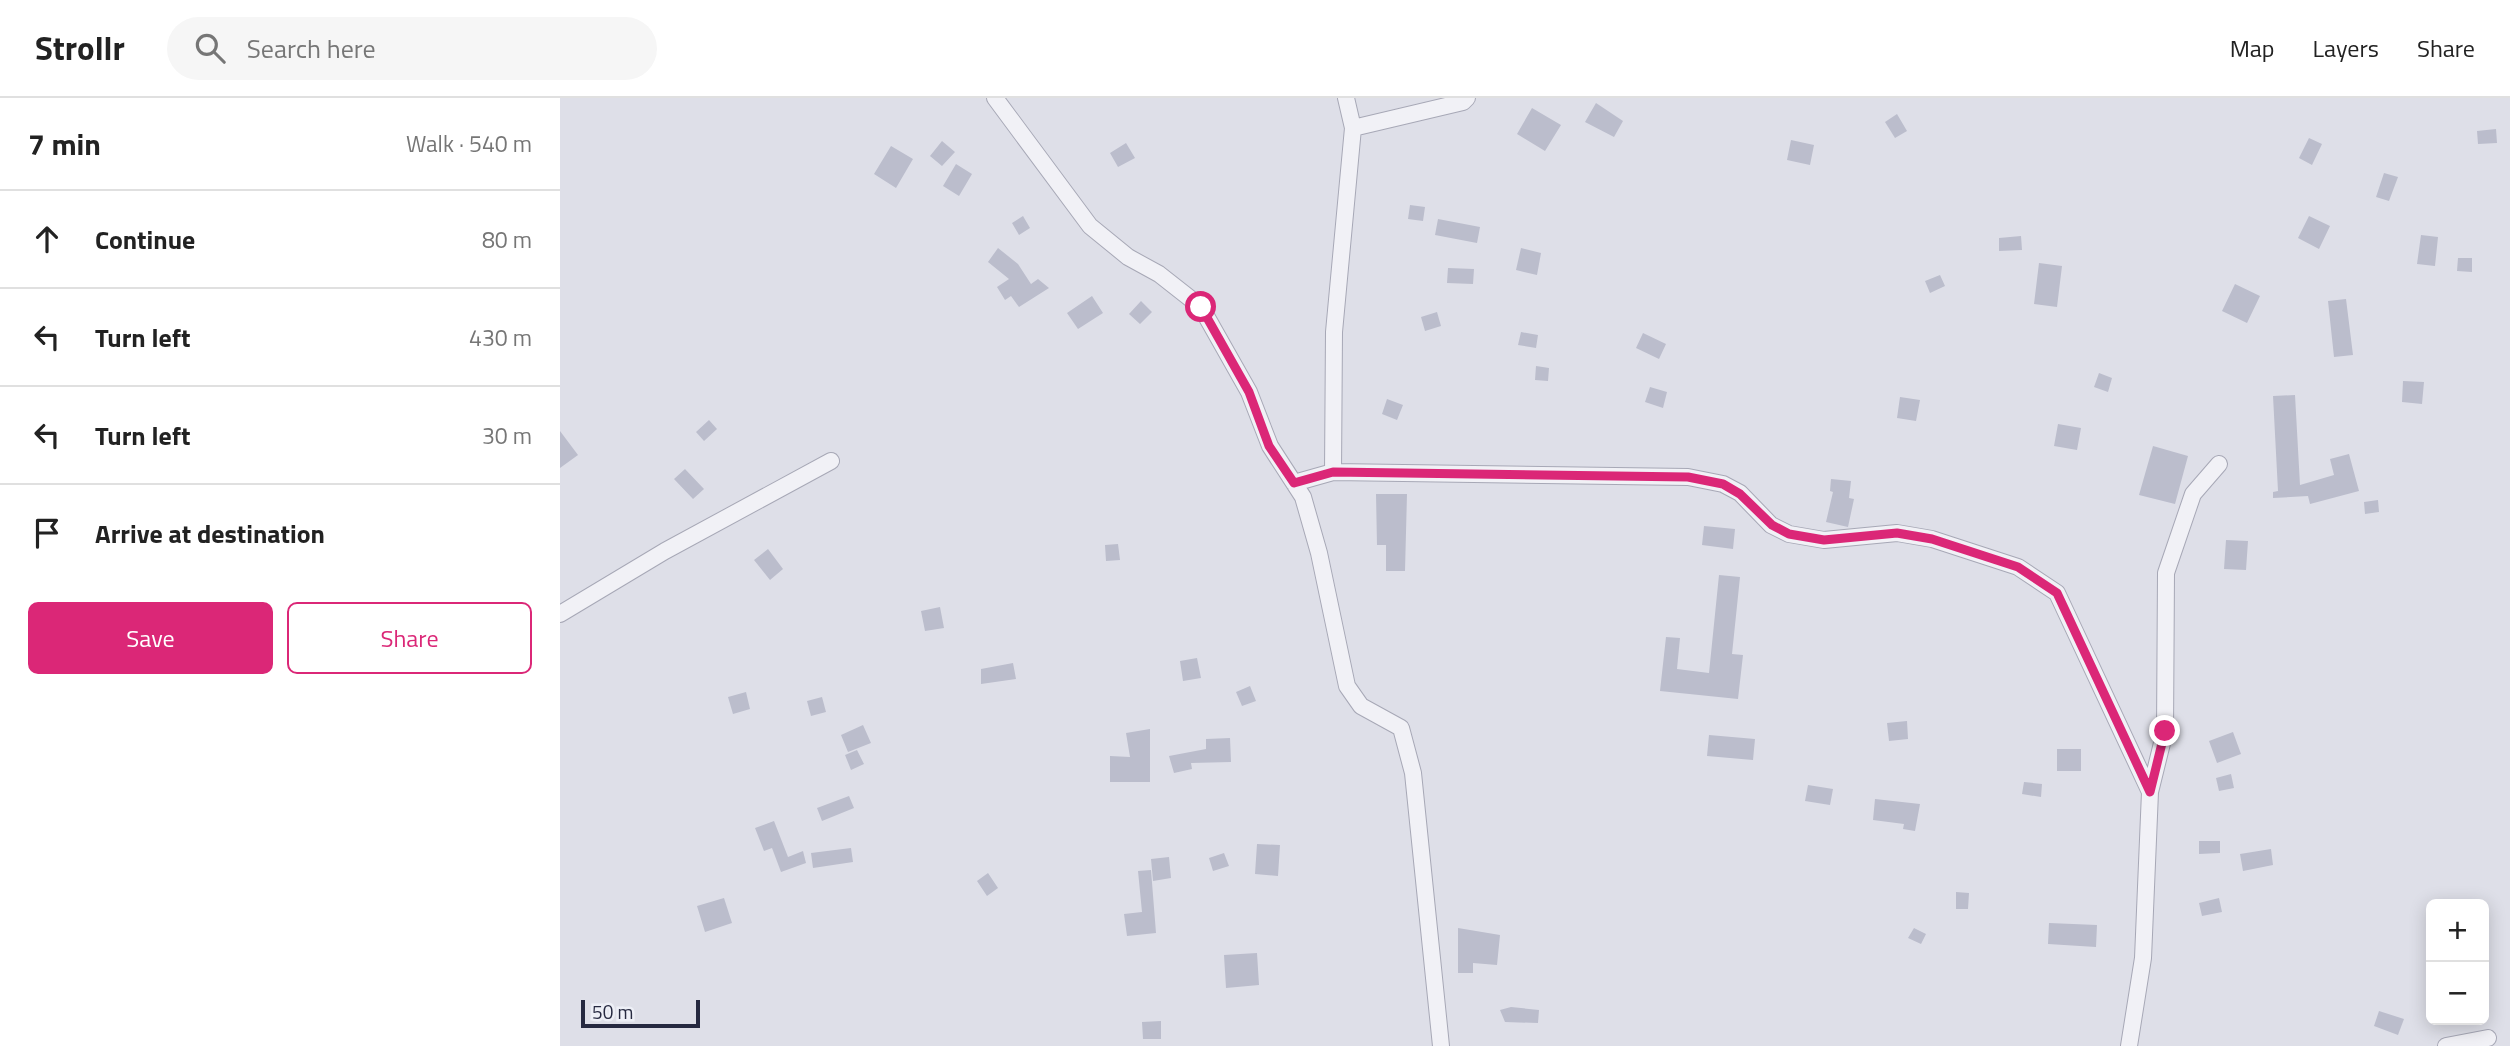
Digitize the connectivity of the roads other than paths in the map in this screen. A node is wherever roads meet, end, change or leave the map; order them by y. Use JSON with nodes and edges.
{"nodes":[{"id":1,"x":995,"y":98,"type":"edge"},
{"id":2,"x":1346,"y":98,"type":"edge"},
{"id":3,"x":1467,"y":98,"type":"edge"},
{"id":4,"x":1353,"y":128,"type":"junction"},
{"id":5,"x":831,"y":461,"type":"dead end"},
{"id":6,"x":2219,"y":464,"type":"dead end"},
{"id":7,"x":1333,"y":472,"type":"junction"},
{"id":8,"x":1294,"y":483,"type":"junction"},
{"id":9,"x":560,"y":614,"type":"edge"},
{"id":10,"x":2150,"y":792,"type":"junction"},
{"id":11,"x":2488,"y":1038,"type":"dead end"},
{"id":12,"x":1441,"y":1046,"type":"edge"},
{"id":13,"x":2129,"y":1046,"type":"edge"},
{"id":14,"x":2446,"y":1046,"type":"edge"}],
"edges":[{"from":1,"to":8,"type":"street"},
{"from":2,"to":4,"type":"street"},
{"from":3,"to":4,"type":"street"},
{"from":4,"to":7,"type":"street"},
{"from":5,"to":9,"type":"street"},
{"from":6,"to":10,"type":"street"},
{"from":7,"to":8,"type":"street"},
{"from":7,"to":10,"type":"street"},
{"from":8,"to":12,"type":"street"},
{"from":10,"to":13,"type":"street"},
{"from":11,"to":14,"type":"street"}]}
